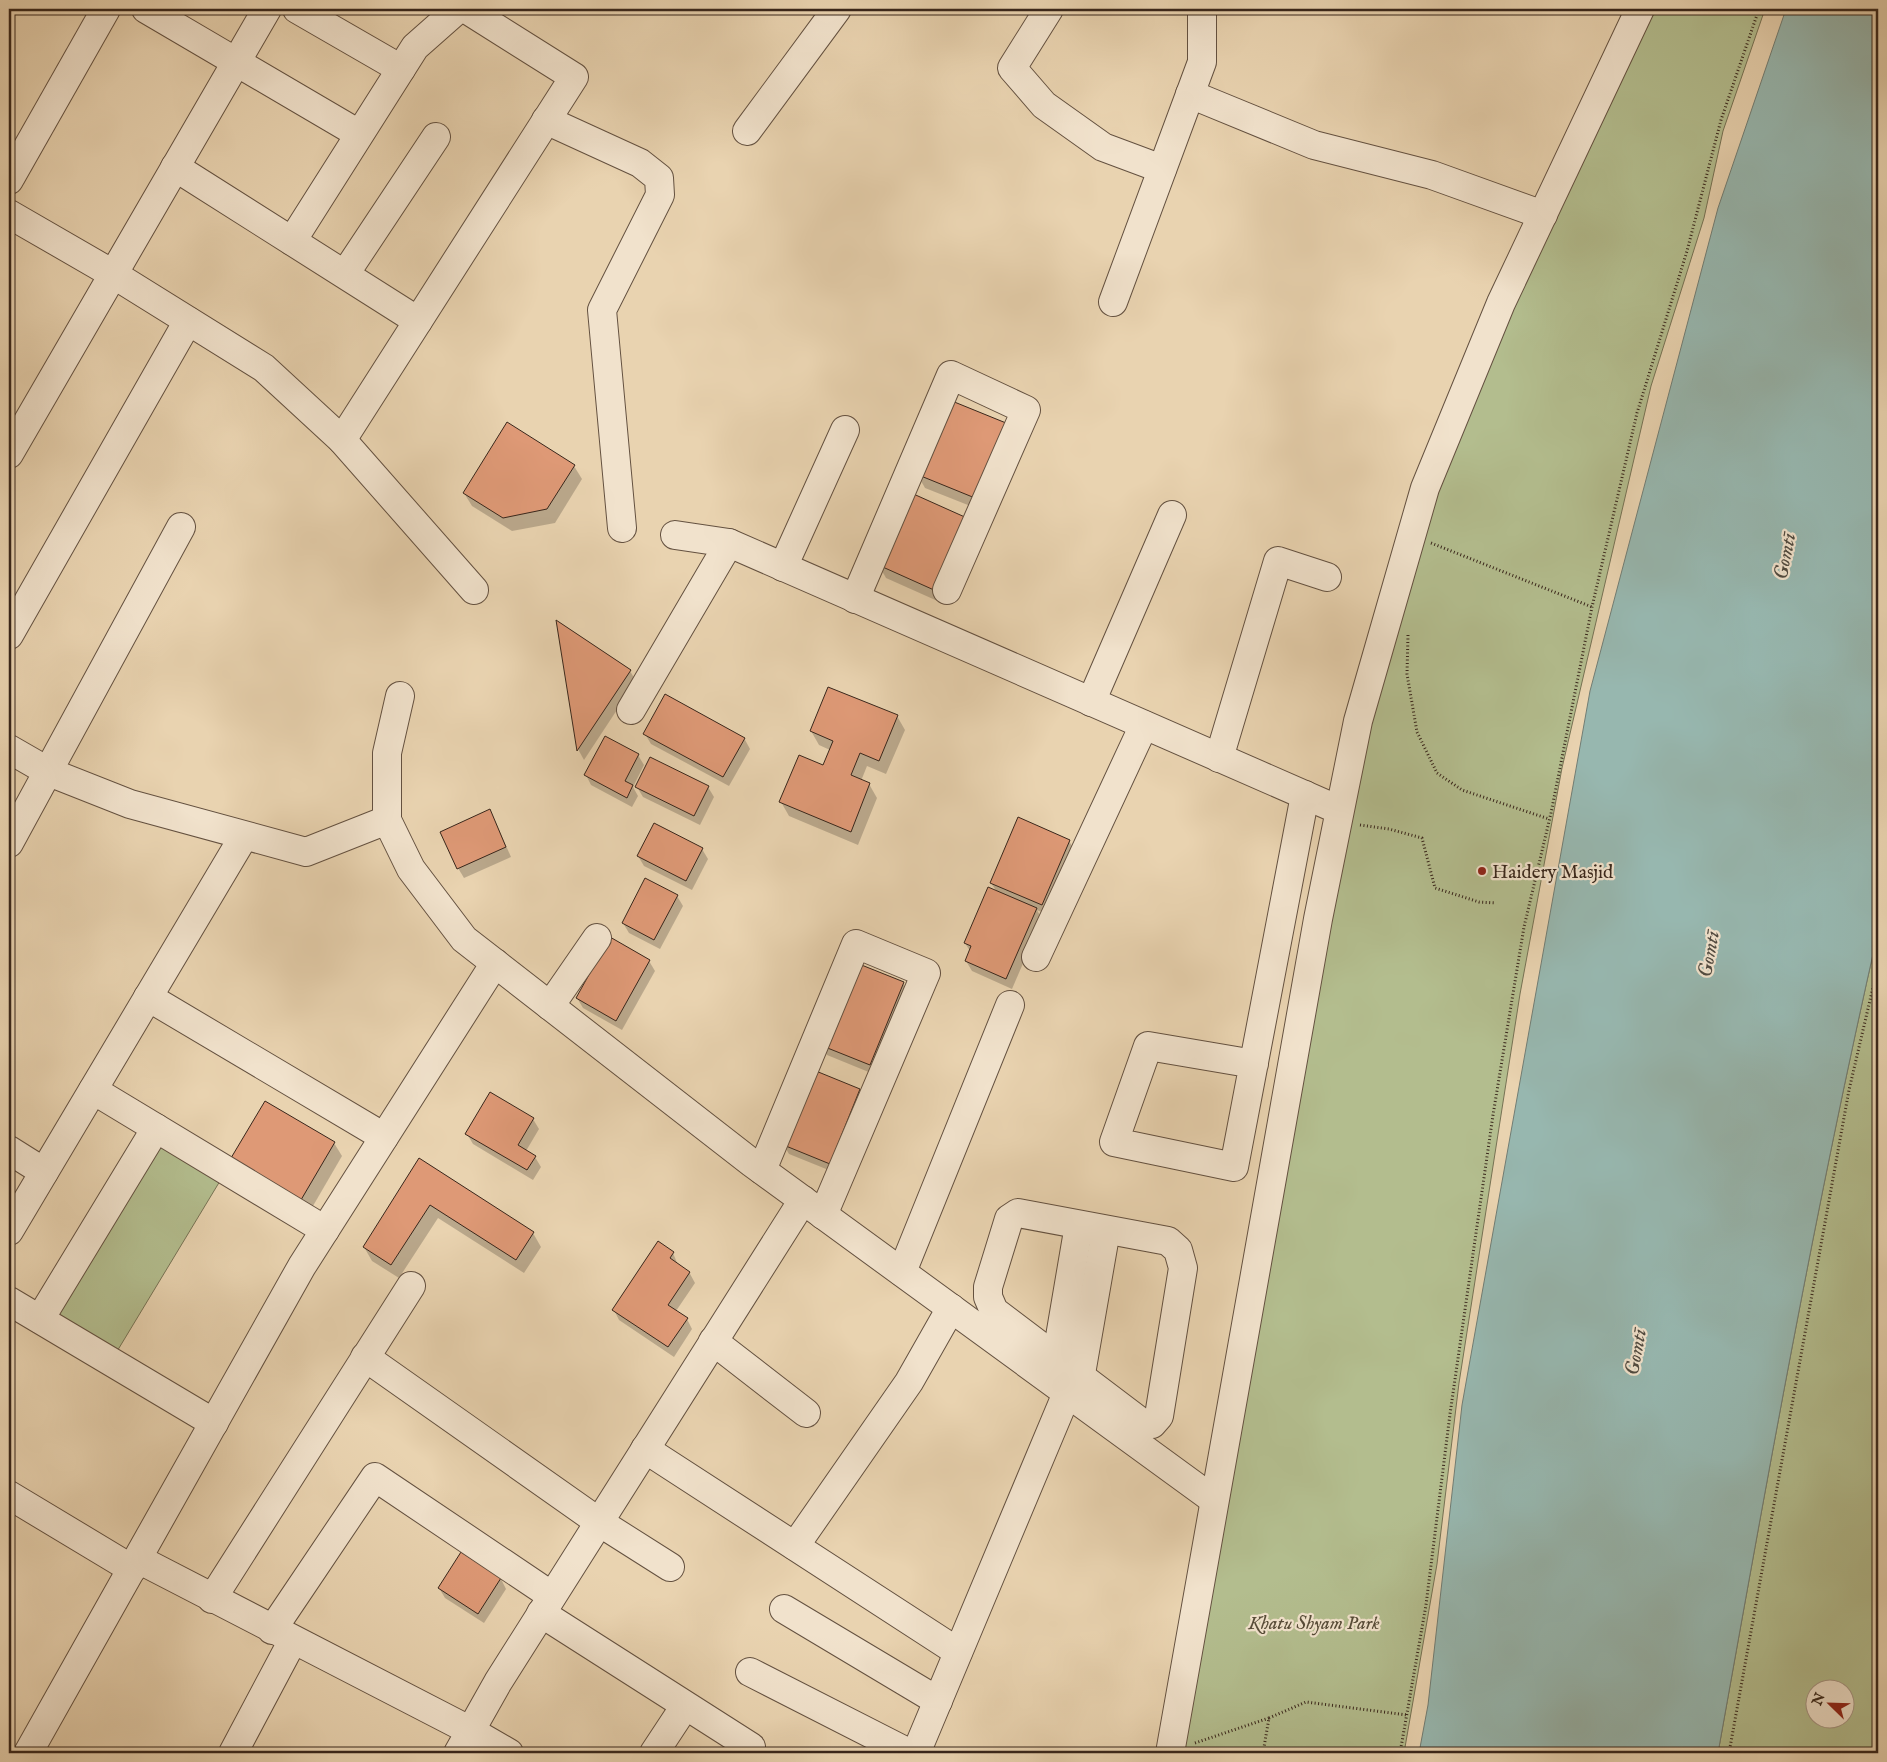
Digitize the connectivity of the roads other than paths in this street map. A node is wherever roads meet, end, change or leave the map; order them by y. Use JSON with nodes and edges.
{"nodes":[{"id":1,"x":106,"y":9,"type":"edge"},
{"id":2,"x":146,"y":9,"type":"edge"},
{"id":3,"x":267,"y":9,"type":"edge"},
{"id":4,"x":297,"y":9,"type":"edge"},
{"id":5,"x":458,"y":9,"type":"edge"},
{"id":6,"x":466,"y":9,"type":"edge"},
{"id":7,"x":837,"y":9,"type":"edge"},
{"id":8,"x":1048,"y":9,"type":"edge"},
{"id":9,"x":1202,"y":9,"type":"edge"},
{"id":10,"x":1640,"y":9,"type":"edge"},
{"id":11,"x":237,"y":60,"type":"junction"},
{"id":12,"x":401,"y":69,"type":"junction"},
{"id":13,"x":1190,"y":94,"type":"junction"},
{"id":14,"x":546,"y":120,"type":"junction"},
{"id":15,"x":747,"y":131,"type":"dead end"},
{"id":16,"x":359,"y":134,"type":"junction"},
{"id":17,"x":436,"y":137,"type":"dead end"},
{"id":18,"x":175,"y":167,"type":"junction"},
{"id":19,"x":1162,"y":169,"type":"junction"},
{"id":20,"x":9,"y":180,"type":"edge"},
{"id":21,"x":9,"y":214,"type":"edge"},
{"id":22,"x":1543,"y":215,"type":"junction"},
{"id":23,"x":292,"y":241,"type":"junction"},
{"id":24,"x":113,"y":274,"type":"junction"},
{"id":25,"x":344,"y":274,"type":"junction"},
{"id":26,"x":1113,"y":302,"type":"dead end"},
{"id":27,"x":188,"y":321,"type":"junction"},
{"id":28,"x":418,"y":321,"type":"junction"},
{"id":29,"x":845,"y":430,"type":"dead end"},
{"id":30,"x":342,"y":440,"type":"junction"},
{"id":31,"x":9,"y":454,"type":"edge"},
{"id":32,"x":1172,"y":514,"type":"dead end"},
{"id":33,"x":181,"y":527,"type":"dead end"},
{"id":34,"x":622,"y":528,"type":"dead end"},
{"id":35,"x":675,"y":535,"type":"dead end"},
{"id":36,"x":729,"y":543,"type":"junction"},
{"id":37,"x":783,"y":567,"type":"junction"},
{"id":38,"x":1327,"y":577,"type":"dead end"},
{"id":39,"x":474,"y":590,"type":"dead end"},
{"id":40,"x":947,"y":590,"type":"dead end"},
{"id":41,"x":855,"y":599,"type":"junction"},
{"id":42,"x":9,"y":635,"type":"edge"},
{"id":43,"x":400,"y":696,"type":"dead end"},
{"id":44,"x":1092,"y":702,"type":"junction"},
{"id":45,"x":631,"y":710,"type":"dead end"},
{"id":46,"x":1144,"y":725,"type":"junction"},
{"id":47,"x":9,"y":749,"type":"edge"},
{"id":48,"x":1219,"y":758,"type":"junction"},
{"id":49,"x":49,"y":772,"type":"junction"},
{"id":50,"x":1305,"y":795,"type":"junction"},
{"id":51,"x":1338,"y":816,"type":"junction"},
{"id":52,"x":387,"y":820,"type":"junction"},
{"id":53,"x":244,"y":836,"type":"junction"},
{"id":54,"x":9,"y":843,"type":"edge"},
{"id":55,"x":597,"y":938,"type":"dead end"},
{"id":56,"x":1036,"y":957,"type":"dead end"},
{"id":57,"x":494,"y":963,"type":"junction"},
{"id":58,"x":148,"y":997,"type":"junction"},
{"id":59,"x":1010,"y":1005,"type":"dead end"},
{"id":60,"x":550,"y":1006,"type":"junction"},
{"id":61,"x":1254,"y":1064,"type":"junction"},
{"id":62,"x":93,"y":1090,"type":"junction"},
{"id":63,"x":156,"y":1128,"type":"junction"},
{"id":64,"x":384,"y":1136,"type":"junction"},
{"id":65,"x":9,"y":1150,"type":"edge"},
{"id":66,"x":762,"y":1170,"type":"junction"},
{"id":67,"x":44,"y":1172,"type":"junction"},
{"id":68,"x":813,"y":1207,"type":"junction"},
{"id":69,"x":1079,"y":1225,"type":"junction"},
{"id":70,"x":325,"y":1230,"type":"junction"},
{"id":71,"x":1106,"y":1230,"type":"junction"},
{"id":72,"x":9,"y":1231,"type":"edge"},
{"id":73,"x":902,"y":1272,"type":"junction"},
{"id":74,"x":411,"y":1286,"type":"dead end"},
{"id":75,"x":9,"y":1301,"type":"edge"},
{"id":76,"x":951,"y":1308,"type":"junction"},
{"id":77,"x":40,"y":1319,"type":"junction"},
{"id":78,"x":713,"y":1341,"type":"junction"},
{"id":79,"x":366,"y":1357,"type":"junction"},
{"id":80,"x":1066,"y":1381,"type":"junction"},
{"id":81,"x":806,"y":1413,"type":"dead end"},
{"id":82,"x":214,"y":1423,"type":"junction"},
{"id":83,"x":645,"y":1449,"type":"junction"},
{"id":84,"x":9,"y":1495,"type":"edge"},
{"id":85,"x":1214,"y":1500,"type":"junction"},
{"id":86,"x":599,"y":1522,"type":"junction"},
{"id":87,"x":794,"y":1546,"type":"junction"},
{"id":88,"x":135,"y":1564,"type":"junction"},
{"id":89,"x":670,"y":1567,"type":"dead end"},
{"id":90,"x":212,"y":1599,"type":"junction"},
{"id":91,"x":547,"y":1605,"type":"junction"},
{"id":92,"x":784,"y":1609,"type":"dead end"},
{"id":93,"x":283,"y":1635,"type":"junction"},
{"id":94,"x":958,"y":1652,"type":"junction"},
{"id":95,"x":750,"y":1672,"type":"dead end"},
{"id":96,"x":938,"y":1701,"type":"junction"},
{"id":97,"x":685,"y":1706,"type":"junction"},
{"id":98,"x":464,"y":1742,"type":"edge"},
{"id":99,"x":9,"y":1748,"type":"edge"},
{"id":100,"x":1171,"y":1752,"type":"edge"},
{"id":101,"x":18,"y":1753,"type":"edge"},
{"id":102,"x":28,"y":1753,"type":"edge"},
{"id":103,"x":232,"y":1753,"type":"edge"},
{"id":104,"x":509,"y":1753,"type":"edge"},
{"id":105,"x":654,"y":1753,"type":"edge"},
{"id":106,"x":747,"y":1753,"type":"edge"},
{"id":107,"x":909,"y":1753,"type":"edge"},
{"id":108,"x":916,"y":1753,"type":"edge"}],
"edges":[{"from":1,"to":20,"type":"street"},
{"from":2,"to":11,"type":"street"},
{"from":3,"to":11,"type":"street"},
{"from":4,"to":12,"type":"street"},
{"from":5,"to":12,"type":"street"},
{"from":6,"to":14,"type":"street"},
{"from":7,"to":15,"type":"street"},
{"from":8,"to":19,"type":"street"},
{"from":9,"to":13,"type":"street"},
{"from":10,"to":22,"type":"street"},
{"from":11,"to":16,"type":"street"},
{"from":11,"to":18,"type":"street"},
{"from":12,"to":16,"type":"street"},
{"from":13,"to":19,"type":"street"},
{"from":13,"to":22,"type":"street"},
{"from":14,"to":28,"type":"street"},
{"from":14,"to":34,"type":"street"},
{"from":16,"to":23,"type":"street"},
{"from":17,"to":25,"type":"street"},
{"from":18,"to":23,"type":"street"},
{"from":18,"to":24,"type":"street"},
{"from":19,"to":26,"type":"street"},
{"from":21,"to":24,"type":"street"},
{"from":22,"to":51,"type":"street"},
{"from":23,"to":25,"type":"street"},
{"from":24,"to":27,"type":"street"},
{"from":24,"to":31,"type":"street"},
{"from":25,"to":28,"type":"street"},
{"from":27,"to":30,"type":"street"},
{"from":27,"to":42,"type":"street"},
{"from":28,"to":30,"type":"street"},
{"from":29,"to":37,"type":"street"},
{"from":30,"to":39,"type":"street"},
{"from":32,"to":44,"type":"street"},
{"from":33,"to":49,"type":"street"},
{"from":35,"to":36,"type":"street"},
{"from":36,"to":37,"type":"street"},
{"from":36,"to":45,"type":"street"},
{"from":37,"to":41,"type":"street"},
{"from":38,"to":48,"type":"street"},
{"from":40,"to":41,"type":"street"},
{"from":41,"to":44,"type":"street"},
{"from":43,"to":52,"type":"street"},
{"from":44,"to":46,"type":"street"},
{"from":46,"to":48,"type":"street"},
{"from":46,"to":56,"type":"street"},
{"from":47,"to":49,"type":"street"},
{"from":48,"to":50,"type":"street"},
{"from":49,"to":53,"type":"street"},
{"from":49,"to":54,"type":"street"},
{"from":50,"to":51,"type":"street"},
{"from":50,"to":61,"type":"street"},
{"from":51,"to":85,"type":"street"},
{"from":52,"to":53,"type":"street"},
{"from":52,"to":57,"type":"street"},
{"from":53,"to":58,"type":"street"},
{"from":55,"to":60,"type":"street"},
{"from":57,"to":60,"type":"street"},
{"from":57,"to":64,"type":"street"},
{"from":58,"to":62,"type":"street"},
{"from":58,"to":64,"type":"street"},
{"from":59,"to":73,"type":"street"},
{"from":60,"to":66,"type":"street"},
{"from":61,"to":61,"type":"street"},
{"from":62,"to":63,"type":"street"},
{"from":62,"to":67,"type":"street"},
{"from":63,"to":70,"type":"street"},
{"from":63,"to":77,"type":"street"},
{"from":64,"to":70,"type":"street"},
{"from":65,"to":67,"type":"street"},
{"from":66,"to":68,"type":"street"},
{"from":66,"to":68,"type":"street"},
{"from":67,"to":72,"type":"street"},
{"from":68,"to":73,"type":"street"},
{"from":68,"to":78,"type":"street"},
{"from":69,"to":71,"type":"street"},
{"from":69,"to":80,"type":"street"},
{"from":69,"to":80,"type":"street"},
{"from":70,"to":82,"type":"street"},
{"from":71,"to":80,"type":"street"},
{"from":71,"to":80,"type":"street"},
{"from":73,"to":76,"type":"street"},
{"from":74,"to":79,"type":"street"},
{"from":75,"to":77,"type":"street"},
{"from":76,"to":80,"type":"street"},
{"from":76,"to":87,"type":"street"},
{"from":77,"to":82,"type":"street"},
{"from":78,"to":81,"type":"street"},
{"from":78,"to":83,"type":"street"},
{"from":79,"to":86,"type":"street"},
{"from":79,"to":90,"type":"street"},
{"from":80,"to":85,"type":"street"},
{"from":80,"to":94,"type":"street"},
{"from":82,"to":88,"type":"street"},
{"from":83,"to":86,"type":"street"},
{"from":83,"to":87,"type":"street"},
{"from":84,"to":88,"type":"street"},
{"from":85,"to":100,"type":"street"},
{"from":86,"to":89,"type":"street"},
{"from":86,"to":91,"type":"street"},
{"from":87,"to":94,"type":"street"},
{"from":88,"to":90,"type":"street"},
{"from":88,"to":102,"type":"street"},
{"from":90,"to":93,"type":"street"},
{"from":91,"to":93,"type":"street"},
{"from":91,"to":97,"type":"street"},
{"from":91,"to":98,"type":"street"},
{"from":92,"to":96,"type":"street"},
{"from":93,"to":98,"type":"street"},
{"from":93,"to":103,"type":"street"},
{"from":94,"to":96,"type":"street"},
{"from":95,"to":107,"type":"street"},
{"from":96,"to":108,"type":"street"},
{"from":97,"to":105,"type":"street"},
{"from":97,"to":106,"type":"street"},
{"from":98,"to":104,"type":"street"},
{"from":99,"to":101,"type":"street"}]}
